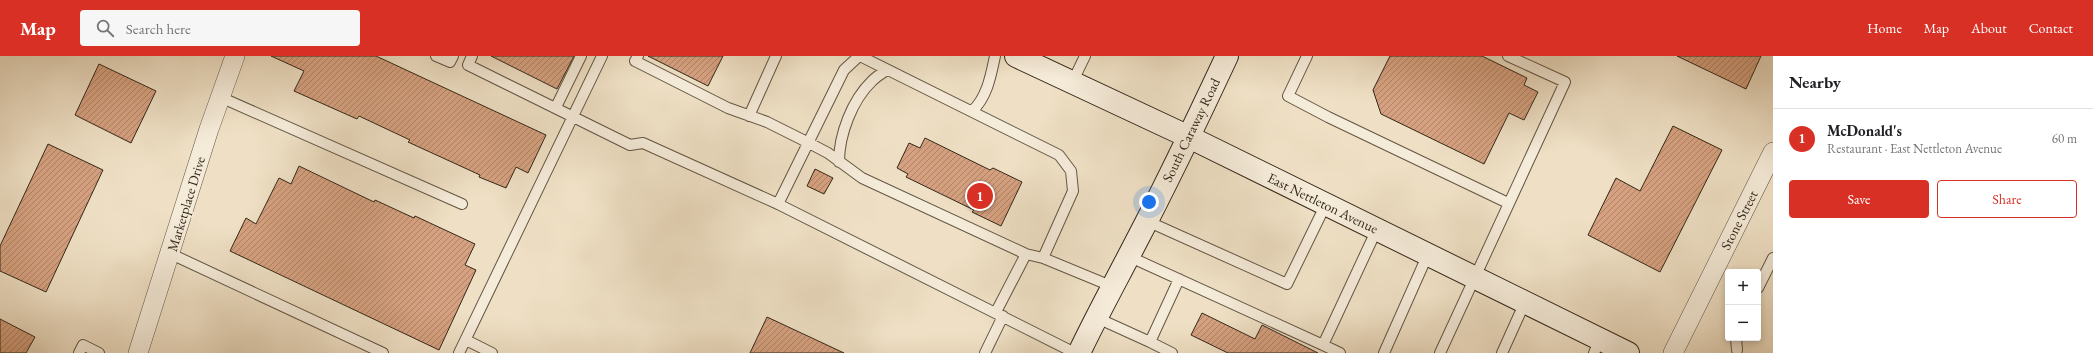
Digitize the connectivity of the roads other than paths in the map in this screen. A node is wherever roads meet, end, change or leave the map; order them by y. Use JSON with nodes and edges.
{"nodes":[{"id":1,"x":235,"y":56,"type":"edge"},
{"id":2,"x":436,"y":56,"type":"edge"},
{"id":3,"x":453,"y":56,"type":"edge"},
{"id":4,"x":472,"y":56,"type":"edge"},
{"id":5,"x":581,"y":56,"type":"edge"},
{"id":6,"x":602,"y":56,"type":"edge"},
{"id":7,"x":638,"y":56,"type":"edge"},
{"id":8,"x":776,"y":56,"type":"edge"},
{"id":9,"x":859,"y":56,"type":"edge"},
{"id":10,"x":995,"y":56,"type":"edge"},
{"id":11,"x":1086,"y":56,"type":"edge"},
{"id":12,"x":1227,"y":56,"type":"edge"},
{"id":13,"x":1307,"y":56,"type":"edge"},
{"id":14,"x":1508,"y":56,"type":"edge"},
{"id":15,"x":1024,"y":58,"type":"edge"},
{"id":16,"x":887,"y":70,"type":"junction"},
{"id":17,"x":1072,"y":83,"type":"junction"},
{"id":18,"x":220,"y":97,"type":"junction"},
{"id":19,"x":556,"y":107,"type":"junction"},
{"id":20,"x":972,"y":111,"type":"junction"},
{"id":21,"x":573,"y":116,"type":"junction"},
{"id":22,"x":749,"y":116,"type":"junction"},
{"id":23,"x":1189,"y":137,"type":"junction"},
{"id":24,"x":809,"y":142,"type":"junction"},
{"id":25,"x":1771,"y":161,"type":"edge"},
{"id":26,"x":839,"y":162,"type":"junction"},
{"id":27,"x":1508,"y":203,"type":"junction"},
{"id":28,"x":462,"y":204,"type":"dead end"},
{"id":29,"x":778,"y":204,"type":"junction"},
{"id":30,"x":1326,"y":204,"type":"junction"},
{"id":31,"x":1147,"y":221,"type":"junction"},
{"id":32,"x":1377,"y":229,"type":"junction"},
{"id":33,"x":170,"y":254,"type":"junction"},
{"id":34,"x":1026,"y":254,"type":"junction"},
{"id":35,"x":1428,"y":254,"type":"junction"},
{"id":36,"x":1128,"y":256,"type":"junction"},
{"id":37,"x":1044,"y":258,"type":"junction"},
{"id":38,"x":1773,"y":258,"type":"edge"},
{"id":39,"x":1474,"y":277,"type":"junction"},
{"id":40,"x":1179,"y":279,"type":"junction"},
{"id":41,"x":1761,"y":282,"type":"edge"},
{"id":42,"x":1112,"y":286,"type":"junction"},
{"id":43,"x":1525,"y":302,"type":"junction"},
{"id":44,"x":1000,"y":314,"type":"junction"},
{"id":45,"x":1096,"y":317,"type":"junction"},
{"id":46,"x":466,"y":340,"type":"junction"},
{"id":47,"x":1736,"y":341,"type":"edge"},
{"id":48,"x":1150,"y":342,"type":"junction"},
{"id":49,"x":1324,"y":345,"type":"junction"},
{"id":50,"x":1597,"y":346,"type":"edge"},
{"id":51,"x":1738,"y":352,"type":"edge"},
{"id":52,"x":79,"y":353,"type":"edge"},
{"id":53,"x":99,"y":353,"type":"edge"},
{"id":54,"x":138,"y":353,"type":"edge"},
{"id":55,"x":383,"y":353,"type":"edge"},
{"id":56,"x":459,"y":353,"type":"edge"},
{"id":57,"x":492,"y":353,"type":"edge"},
{"id":58,"x":985,"y":353,"type":"edge"},
{"id":59,"x":1075,"y":353,"type":"edge"},
{"id":60,"x":1079,"y":353,"type":"edge"},
{"id":61,"x":1172,"y":353,"type":"edge"},
{"id":62,"x":1340,"y":353,"type":"edge"},
{"id":63,"x":1384,"y":353,"type":"edge"},
{"id":64,"x":1440,"y":353,"type":"edge"},
{"id":65,"x":1502,"y":353,"type":"edge"},
{"id":66,"x":1628,"y":353,"type":"edge"},
{"id":67,"x":1673,"y":353,"type":"edge"}],
"edges":[{"from":1,"to":18,"type":"street","name":"Marketplace Drive"},
{"from":2,"to":3,"type":"lane"},
{"from":4,"to":19,"type":"lane"},
{"from":5,"to":19,"type":"lane"},
{"from":6,"to":21,"type":"lane"},
{"from":7,"to":22,"type":"lane"},
{"from":8,"to":22,"type":"lane"},
{"from":9,"to":16,"type":"lane"},
{"from":9,"to":24,"type":"lane"},
{"from":10,"to":20,"type":"lane"},
{"from":11,"to":17,"type":"lane"},
{"from":12,"to":23,"type":"main road","name":"South Caraway Road"},
{"from":13,"to":27,"type":"lane"},
{"from":14,"to":27,"type":"lane"},
{"from":15,"to":17,"type":"main road","name":"East Nettleton Avenue"},
{"from":16,"to":20,"type":"lane"},
{"from":16,"to":26,"type":"lane"},
{"from":17,"to":23,"type":"main road","name":"East Nettleton Avenue"},
{"from":18,"to":28,"type":"lane"},
{"from":18,"to":33,"type":"street","name":"Marketplace Drive"},
{"from":19,"to":21,"type":"lane"},
{"from":20,"to":37,"type":"lane"},
{"from":21,"to":29,"type":"lane"},
{"from":21,"to":46,"type":"lane"},
{"from":22,"to":24,"type":"lane"},
{"from":23,"to":30,"type":"main road","name":"East Nettleton Avenue"},
{"from":23,"to":31,"type":"main road","name":"South Caraway Road"},
{"from":24,"to":26,"type":"lane"},
{"from":24,"to":29,"type":"lane"},
{"from":25,"to":67,"type":"street","name":"Stone Street"},
{"from":26,"to":34,"type":"lane"},
{"from":27,"to":39,"type":"lane"},
{"from":29,"to":44,"type":"lane"},
{"from":30,"to":31,"type":"lane"},
{"from":30,"to":32,"type":"main road","name":"East Nettleton Avenue"},
{"from":31,"to":36,"type":"main road","name":"South Caraway Road"},
{"from":32,"to":35,"type":"main road","name":"East Nettleton Avenue"},
{"from":32,"to":49,"type":"lane"},
{"from":33,"to":54,"type":"street","name":"Marketplace Drive"},
{"from":33,"to":55,"type":"lane"},
{"from":34,"to":37,"type":"lane"},
{"from":34,"to":44,"type":"lane"},
{"from":35,"to":39,"type":"main road","name":"East Nettleton Avenue"},
{"from":35,"to":63,"type":"lane"},
{"from":36,"to":40,"type":"lane"},
{"from":36,"to":42,"type":"main road","name":"South Caraway Road"},
{"from":37,"to":42,"type":"lane"},
{"from":38,"to":41,"type":"lane"},
{"from":39,"to":43,"type":"main road","name":"East Nettleton Avenue"},
{"from":39,"to":64,"type":"lane"},
{"from":40,"to":48,"type":"lane"},
{"from":40,"to":49,"type":"lane"},
{"from":42,"to":45,"type":"main road","name":"South Caraway Road"},
{"from":43,"to":50,"type":"main road","name":"East Nettleton Avenue"},
{"from":43,"to":65,"type":"lane"},
{"from":44,"to":58,"type":"lane"},
{"from":44,"to":59,"type":"lane"},
{"from":45,"to":48,"type":"lane"},
{"from":45,"to":60,"type":"main road","name":"South Caraway Road"},
{"from":46,"to":56,"type":"lane"},
{"from":46,"to":57,"type":"lane"},
{"from":47,"to":51,"type":"lane"},
{"from":48,"to":61,"type":"lane"},
{"from":49,"to":62,"type":"lane"},
{"from":50,"to":66,"type":"main road","name":"East Nettleton Avenue"},
{"from":52,"to":53,"type":"lane"}]}
